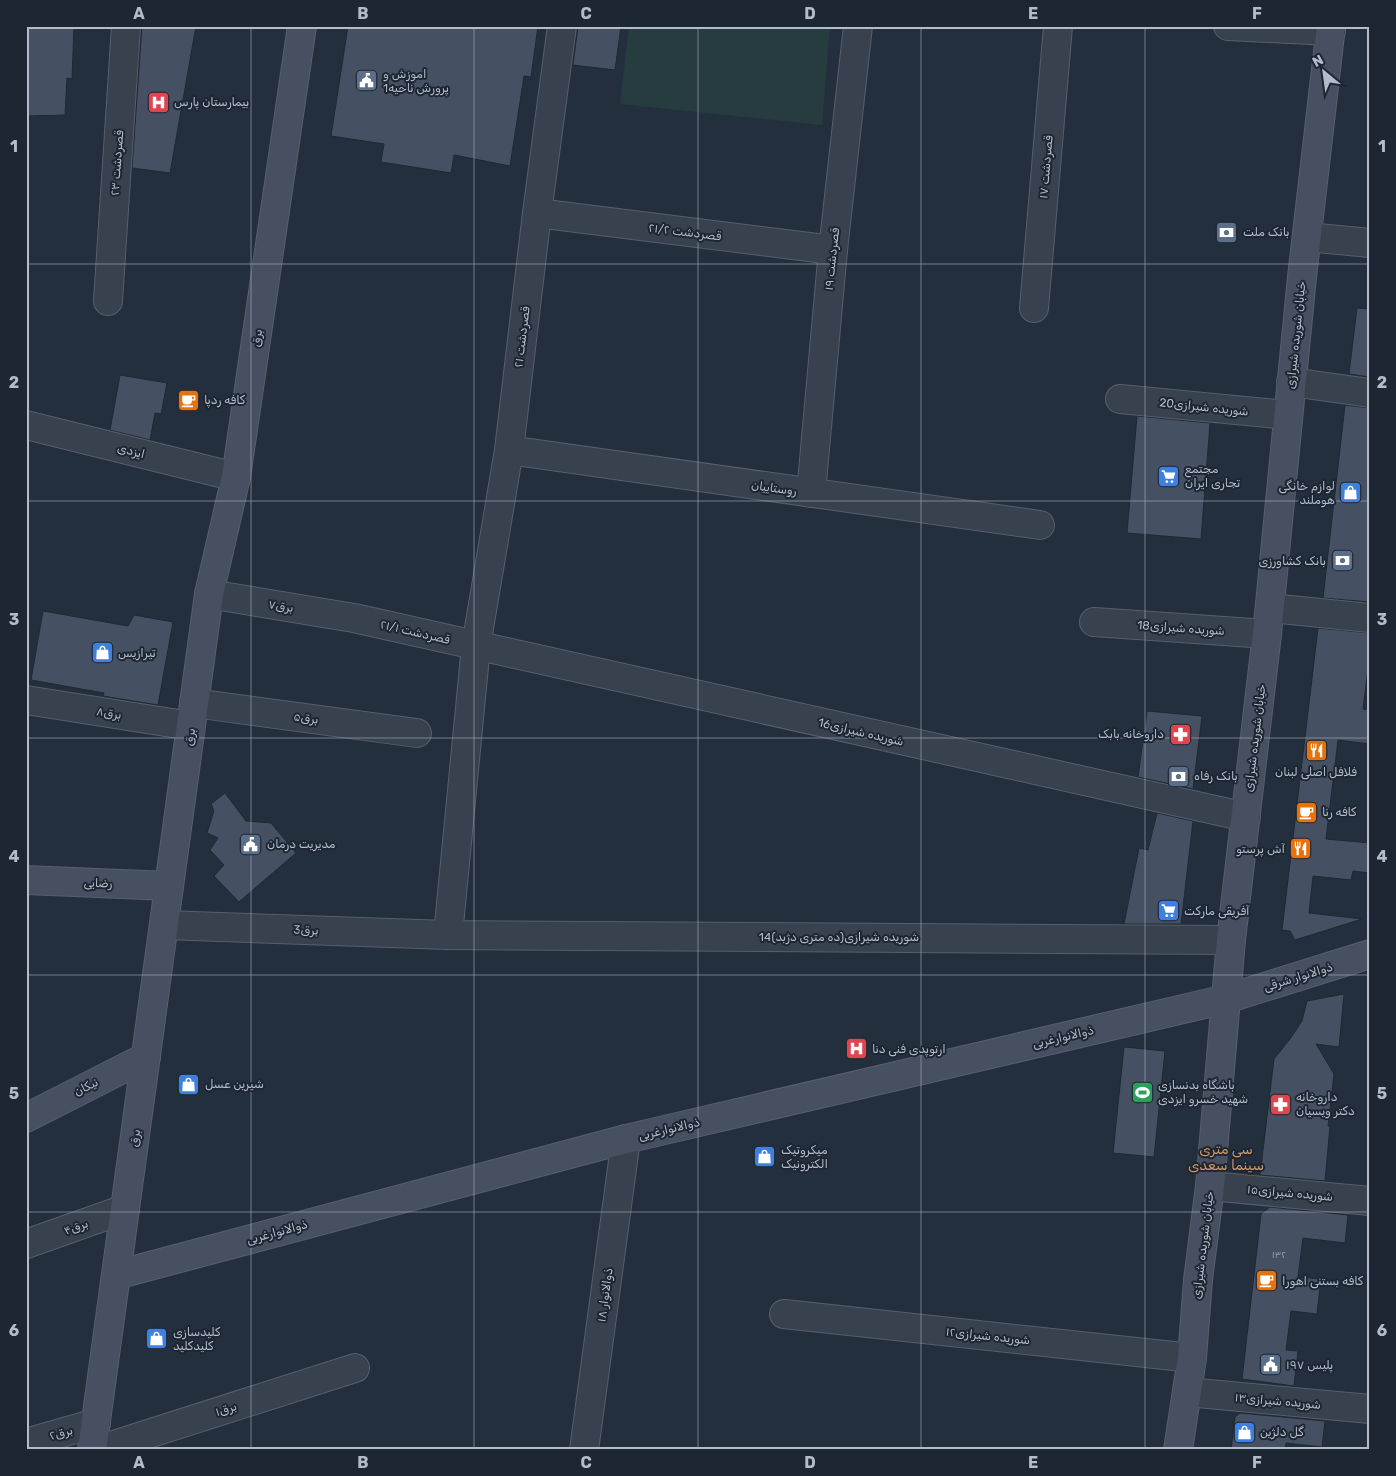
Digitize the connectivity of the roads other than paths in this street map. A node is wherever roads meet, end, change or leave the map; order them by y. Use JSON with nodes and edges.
{"nodes":[{"id":1,"x":126,"y":26,"type":"edge"},
{"id":2,"x":302,"y":26,"type":"edge"},
{"id":3,"x":562,"y":26,"type":"edge"},
{"id":4,"x":858,"y":26,"type":"edge"},
{"id":5,"x":1058,"y":26,"type":"edge"},
{"id":6,"x":1228,"y":26,"type":"edge"},
{"id":7,"x":1331,"y":29,"type":"edge"},
{"id":8,"x":536,"y":213,"type":"junction"},
{"id":9,"x":1307,"y":237,"type":"junction"},
{"id":10,"x":1370,"y":243,"type":"edge"},
{"id":11,"x":833,"y":250,"type":"junction"},
{"id":12,"x":108,"y":301,"type":"dead end"},
{"id":13,"x":1034,"y":308,"type":"dead end"},
{"id":14,"x":1291,"y":382,"type":"junction"},
{"id":15,"x":1370,"y":393,"type":"edge"},
{"id":16,"x":1120,"y":399,"type":"dead end"},
{"id":17,"x":1288,"y":415,"type":"junction"},
{"id":18,"x":26,"y":425,"type":"edge"},
{"id":19,"x":509,"y":450,"type":"junction"},
{"id":20,"x":236,"y":477,"type":"junction"},
{"id":21,"x":811,"y":493,"type":"junction"},
{"id":22,"x":1040,"y":525,"type":"dead end"},
{"id":23,"x":209,"y":594,"type":"junction"},
{"id":24,"x":354,"y":618,"type":"joint"},
{"id":25,"x":1370,"y":618,"type":"edge"},
{"id":26,"x":1268,"y":621,"type":"junction"},
{"id":27,"x":1094,"y":622,"type":"dead end"},
{"id":28,"x":476,"y":646,"type":"junction"},
{"id":29,"x":26,"y":700,"type":"edge"},
{"id":30,"x":193,"y":714,"type":"junction"},
{"id":31,"x":417,"y":733,"type":"dead end"},
{"id":32,"x":1246,"y":817,"type":"junction"},
{"id":33,"x":26,"y":880,"type":"edge"},
{"id":34,"x":169,"y":886,"type":"junction"},
{"id":35,"x":164,"y":925,"type":"junction"},
{"id":36,"x":448,"y":934,"type":"junction"},
{"id":37,"x":1231,"y":940,"type":"junction"},
{"id":38,"x":1370,"y":954,"type":"edge"},
{"id":39,"x":1226,"y":1000,"type":"junction"},
{"id":40,"x":146,"y":1057,"type":"junction"},
{"id":41,"x":26,"y":1118,"type":"edge"},
{"id":42,"x":626,"y":1139,"type":"junction"},
{"id":43,"x":1210,"y":1186,"type":"junction"},
{"id":44,"x":1370,"y":1201,"type":"edge"},
{"id":45,"x":125,"y":1209,"type":"junction"},
{"id":46,"x":26,"y":1244,"type":"edge"},
{"id":47,"x":116,"y":1275,"type":"junction"},
{"id":48,"x":784,"y":1314,"type":"dead end"},
{"id":49,"x":1192,"y":1358,"type":"junction"},
{"id":50,"x":355,"y":1368,"type":"dead end"},
{"id":51,"x":1187,"y":1392,"type":"junction"},
{"id":52,"x":1370,"y":1409,"type":"edge"},
{"id":53,"x":95,"y":1441,"type":"edge"},
{"id":54,"x":26,"y":1443,"type":"edge"},
{"id":55,"x":584,"y":1450,"type":"edge"},
{"id":56,"x":1178,"y":1450,"type":"edge"}],
"edges":[{"from":1,"to":12,"type":"street","name":"قصردشت ۲۳"},
{"from":2,"to":20,"type":"street","name":"برق"},
{"from":3,"to":8,"type":"street","name":"قصردشت ۲۱"},
{"from":4,"to":11,"type":"street","name":"قصردشت ۱۹"},
{"from":5,"to":13,"type":"street","name":"قصردشت ۱۷"},
{"from":6,"to":7,"type":"street"},
{"from":7,"to":9,"type":"street","name":"خیابان شوریده شیرازی"},
{"from":8,"to":11,"type":"street","name":"قصردشت ۲۱/۲"},
{"from":8,"to":19,"type":"street","name":"قصردشت ۲۱"},
{"from":9,"to":10,"type":"street"},
{"from":9,"to":14,"type":"street","name":"خیابان شوریده شیرازی"},
{"from":11,"to":21,"type":"street","name":"قصردشت ۱۹"},
{"from":14,"to":15,"type":"street"},
{"from":14,"to":17,"type":"street","name":"خیابان شوریده شیرازی"},
{"from":16,"to":17,"type":"street","name":"20شوریده شیرازی"},
{"from":17,"to":26,"type":"street","name":"خیابان شوریده شیرازی"},
{"from":18,"to":20,"type":"street","name":"ایزدی"},
{"from":19,"to":21,"type":"street","name":"روستاییان"},
{"from":19,"to":28,"type":"street","name":"قصردشت ۲۱"},
{"from":20,"to":23,"type":"street","name":"برق"},
{"from":21,"to":22,"type":"street","name":"روستاییان"},
{"from":23,"to":24,"type":"street","name":"برق۷"},
{"from":23,"to":30,"type":"street","name":"برق"},
{"from":24,"to":28,"type":"street","name":"قصردشت ۲۱/۱"},
{"from":25,"to":26,"type":"street","name":"18شوریده شیرازی"},
{"from":26,"to":27,"type":"street","name":"18شوریده شیرازی"},
{"from":26,"to":32,"type":"street","name":"خیابان شوریده شیرازی"},
{"from":28,"to":32,"type":"street","name":"شوریده شیرازی16"},
{"from":28,"to":36,"type":"street","name":"قصردشت ۲۱"},
{"from":29,"to":30,"type":"street","name":"برق۸"},
{"from":30,"to":31,"type":"street","name":"برق۵"},
{"from":30,"to":34,"type":"street","name":"برق"},
{"from":32,"to":37,"type":"street","name":"خیابان شوریده شیرازی"},
{"from":33,"to":34,"type":"street","name":"رضایی"},
{"from":34,"to":35,"type":"street","name":"برق"},
{"from":35,"to":36,"type":"street","name":"3برق"},
{"from":35,"to":40,"type":"street","name":"برق"},
{"from":36,"to":37,"type":"street","name":"14شوریده شیرازی(ده متری دژبد)"},
{"from":37,"to":39,"type":"street","name":"خیابان شوریده شیرازی"},
{"from":38,"to":39,"type":"street","name":"ذوالانوار شرقی"},
{"from":39,"to":42,"type":"street","name":"ذوالانوارغربی"},
{"from":39,"to":43,"type":"street","name":"خیابان شوریده شیرازی"},
{"from":40,"to":41,"type":"street","name":"نیکان"},
{"from":40,"to":45,"type":"street","name":"برق"},
{"from":42,"to":47,"type":"street","name":"ذوالانوارغربی"},
{"from":42,"to":55,"type":"street","name":"ذوالانوار ۱۸"},
{"from":43,"to":44,"type":"street","name":"شوریده شیرازی۱۵"},
{"from":43,"to":49,"type":"street","name":"خیابان شوریده شیرازی"},
{"from":45,"to":46,"type":"street","name":"برق۴"},
{"from":45,"to":47,"type":"street","name":"برق"},
{"from":47,"to":53,"type":"street","name":"برق"},
{"from":48,"to":49,"type":"street","name":"شوریده شیرازی۱۲"},
{"from":49,"to":51,"type":"street","name":"خیابان شوریده شیرازی"},
{"from":50,"to":53,"type":"street","name":"برق۱"},
{"from":51,"to":52,"type":"street","name":"شوریده شیرازی۱۳"},
{"from":51,"to":56,"type":"street","name":"خیابان شوریده شیرازی"},
{"from":53,"to":54,"type":"street","name":"برق۲"}]}
